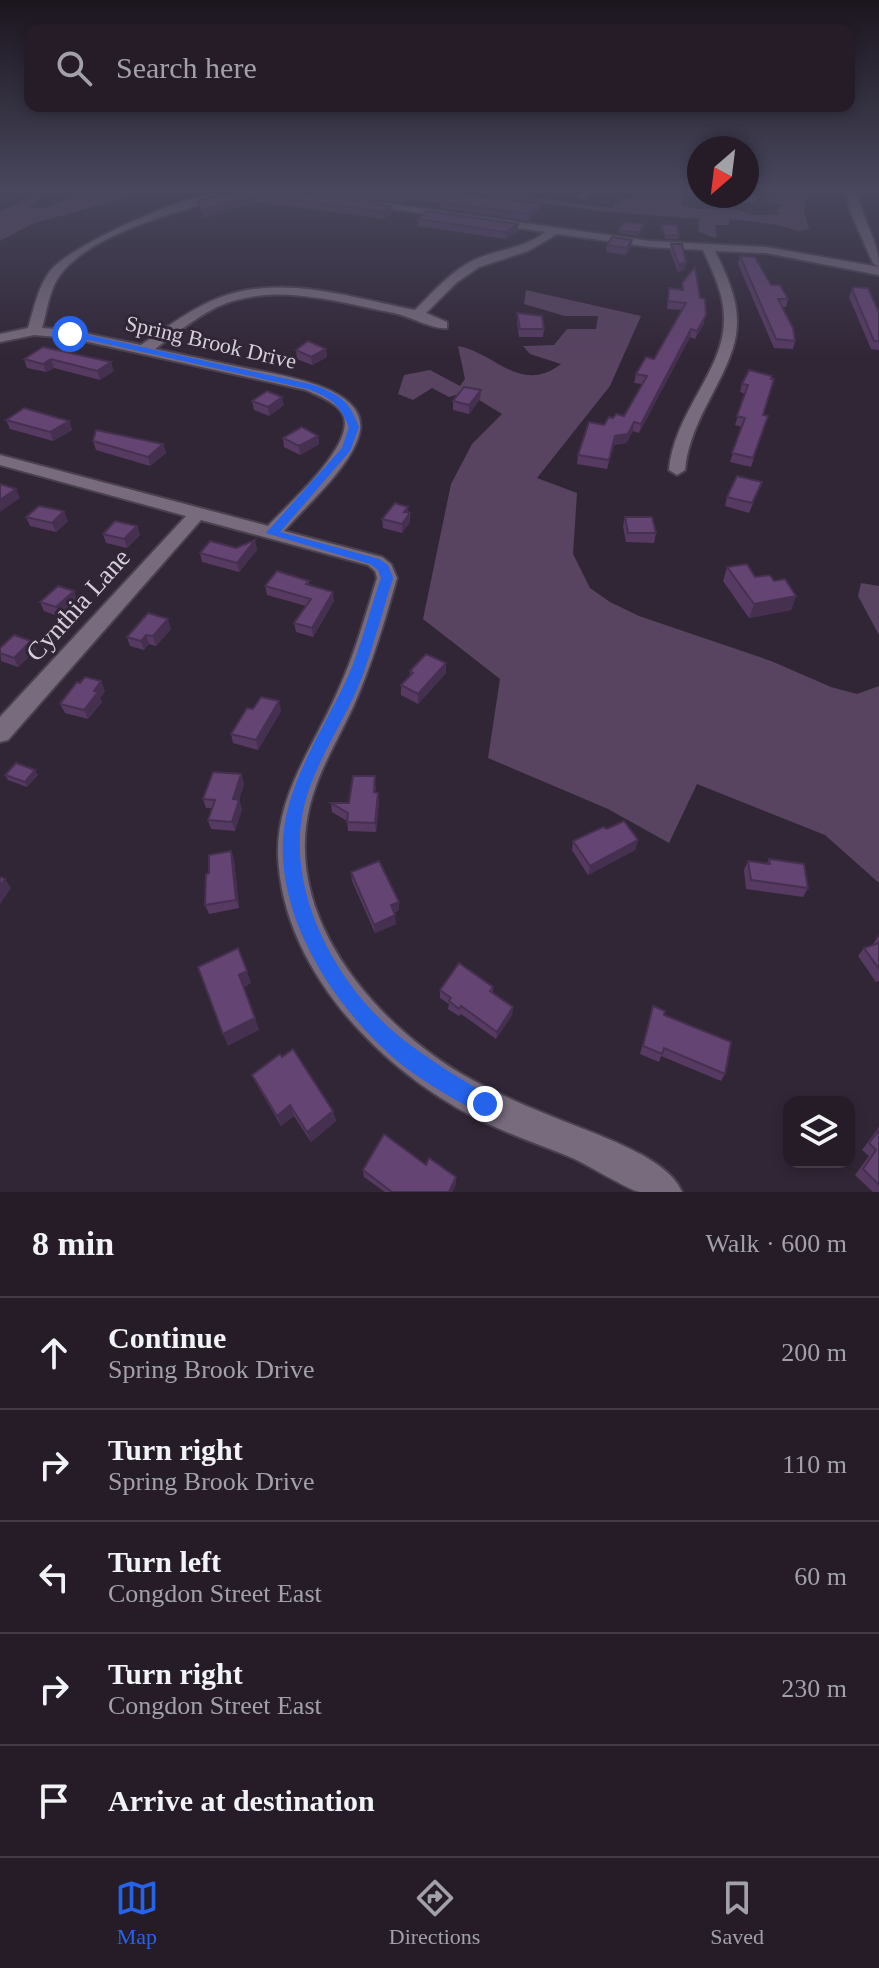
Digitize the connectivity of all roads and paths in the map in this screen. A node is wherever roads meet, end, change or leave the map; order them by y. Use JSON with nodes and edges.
{"nodes":[{"id":1,"x":707,"y":246,"type":"edge"},
{"id":2,"x":91,"y":247,"type":"edge"},
{"id":3,"x":530,"y":247,"type":"edge"},
{"id":4,"x":716,"y":247,"type":"edge"},
{"id":5,"x":879,"y":271,"type":"edge"},
{"id":6,"x":418,"y":314,"type":"junction"},
{"id":7,"x":442,"y":325,"type":"dead end"},
{"id":8,"x":34,"y":331,"type":"junction"},
{"id":9,"x":0,"y":338,"type":"edge"},
{"id":10,"x":144,"y":350,"type":"junction"},
{"id":11,"x":2,"y":463,"type":"edge"},
{"id":12,"x":677,"y":470,"type":"dead end"},
{"id":13,"x":197,"y":514,"type":"junction"},
{"id":14,"x":272,"y":533,"type":"junction"},
{"id":15,"x":0,"y":733,"type":"edge"},
{"id":16,"x":665,"y":1192,"type":"edge"}],
"edges":[{"from":1,"to":12,"type":"street"},
{"from":2,"to":8,"type":"street"},
{"from":3,"to":6,"type":"street"},
{"from":4,"to":5,"type":"street"},
{"from":6,"to":7,"type":"street"},
{"from":6,"to":10,"type":"street"},
{"from":8,"to":9,"type":"street","name":"Spring Brook Drive"},
{"from":8,"to":10,"type":"street","name":"Spring Brook Drive"},
{"from":10,"to":14,"type":"street","name":"Spring Brook Drive"},
{"from":11,"to":13,"type":"street"},
{"from":13,"to":14,"type":"street"},
{"from":13,"to":15,"type":"street","name":"Cynthia Lane"},
{"from":14,"to":16,"type":"street"}]}
